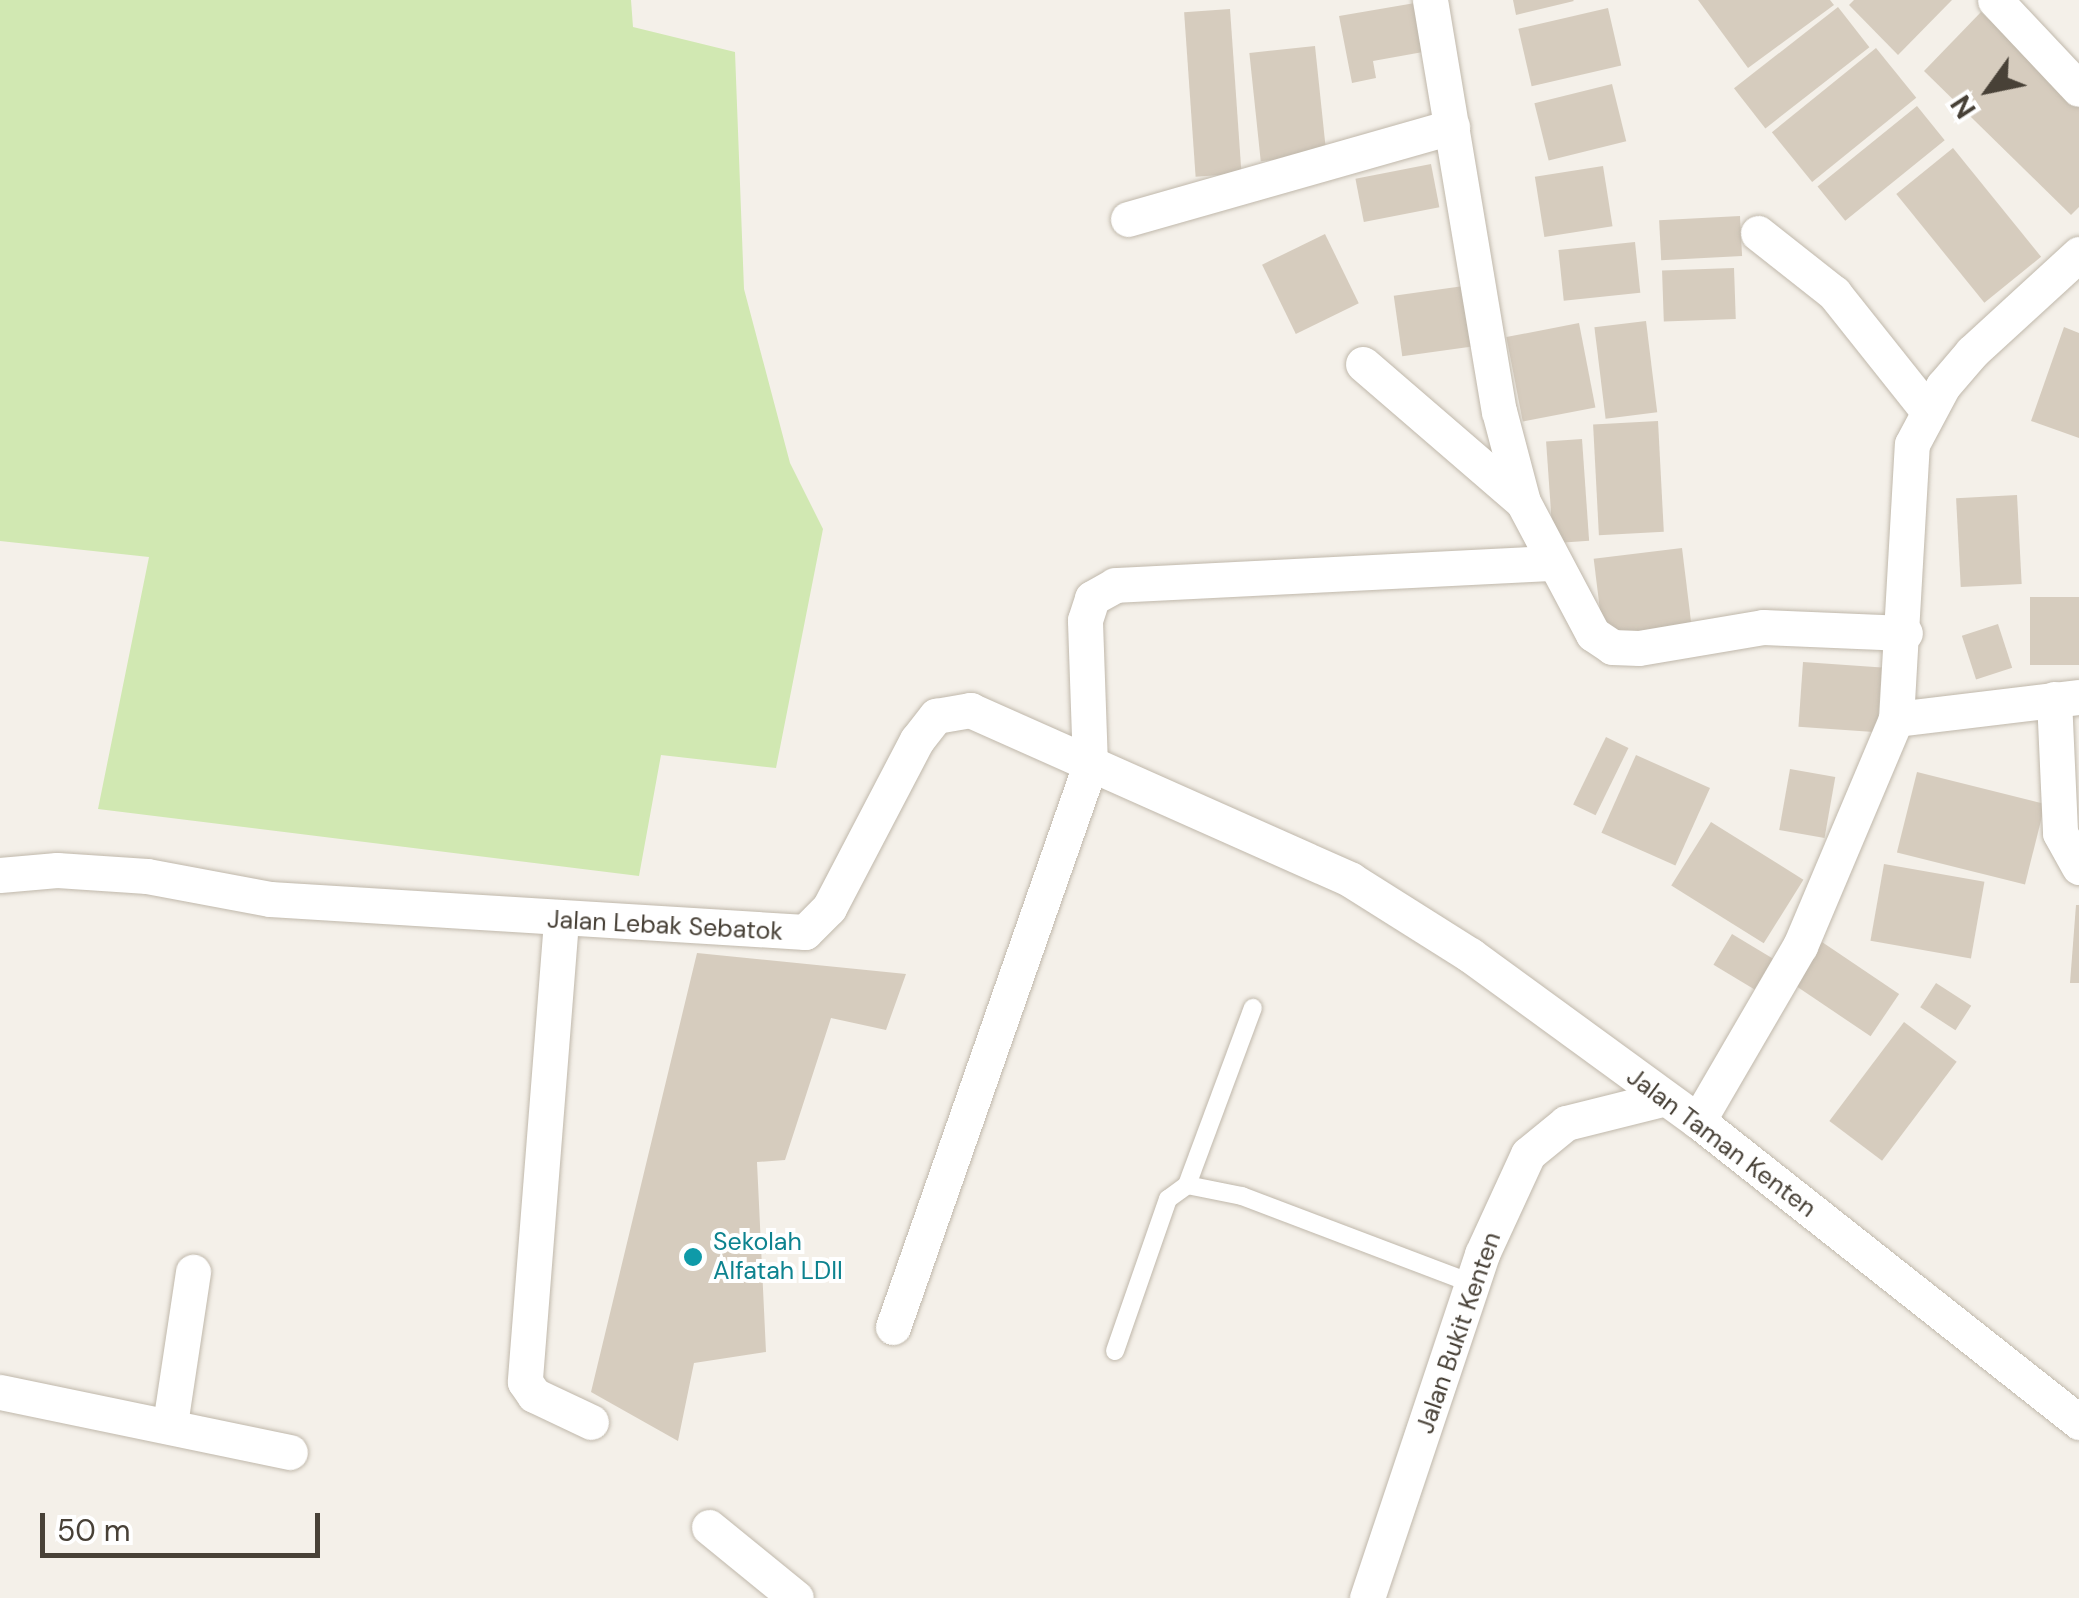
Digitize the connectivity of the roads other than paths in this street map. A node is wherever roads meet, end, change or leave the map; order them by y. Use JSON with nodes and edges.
{"nodes":[{"id":1,"x":1430,"y":0,"type":"edge"},
{"id":2,"x":1995,"y":0,"type":"edge"},
{"id":3,"x":2079,"y":88,"type":"edge"},
{"id":4,"x":1452,"y":127,"type":"junction"},
{"id":5,"x":1128,"y":219,"type":"dead end"},
{"id":6,"x":1758,"y":234,"type":"dead end"},
{"id":7,"x":2079,"y":254,"type":"edge"},
{"id":8,"x":1364,"y":364,"type":"dead end"},
{"id":9,"x":1928,"y":410,"type":"junction"},
{"id":10,"x":1522,"y":502,"type":"junction"},
{"id":11,"x":1552,"y":563,"type":"junction"},
{"id":12,"x":1906,"y":633,"type":"junction"},
{"id":13,"x":2066,"y":698,"type":"edge"},
{"id":14,"x":1896,"y":719,"type":"junction"},
{"id":15,"x":1090,"y":764,"type":"junction"},
{"id":16,"x":2079,"y":867,"type":"edge"},
{"id":17,"x":0,"y":875,"type":"edge"},
{"id":18,"x":1352,"y":880,"type":"joint"},
{"id":19,"x":561,"y":921,"type":"junction"},
{"id":20,"x":1253,"y":1008,"type":"dead end"},
{"id":21,"x":1662,"y":1099,"type":"junction"},
{"id":22,"x":1698,"y":1121,"type":"junction"},
{"id":23,"x":1188,"y":1186,"type":"junction"},
{"id":24,"x":194,"y":1272,"type":"dead end"},
{"id":25,"x":1476,"y":1285,"type":"junction"},
{"id":26,"x":893,"y":1327,"type":"dead end"},
{"id":27,"x":1115,"y":1352,"type":"dead end"},
{"id":28,"x":0,"y":1392,"type":"edge"},
{"id":29,"x":591,"y":1422,"type":"dead end"},
{"id":30,"x":2079,"y":1422,"type":"edge"},
{"id":31,"x":170,"y":1424,"type":"junction"},
{"id":32,"x":290,"y":1452,"type":"dead end"},
{"id":33,"x":709,"y":1528,"type":"dead end"},
{"id":34,"x":796,"y":1598,"type":"edge"},
{"id":35,"x":1367,"y":1598,"type":"edge"}],
"edges":[{"from":1,"to":4,"type":"street"},
{"from":2,"to":3,"type":"street"},
{"from":4,"to":5,"type":"street"},
{"from":4,"to":10,"type":"street"},
{"from":6,"to":9,"type":"street"},
{"from":7,"to":9,"type":"street"},
{"from":8,"to":10,"type":"street"},
{"from":9,"to":12,"type":"street"},
{"from":10,"to":11,"type":"street"},
{"from":11,"to":12,"type":"street"},
{"from":11,"to":15,"type":"street"},
{"from":12,"to":14,"type":"street"},
{"from":13,"to":14,"type":"street"},
{"from":13,"to":16,"type":"street"},
{"from":14,"to":22,"type":"street"},
{"from":15,"to":18,"type":"street","name":"Jalan Lebak Sebatok"},
{"from":15,"to":19,"type":"street","name":"Jalan Lebak Sebatok"},
{"from":15,"to":26,"type":"street"},
{"from":17,"to":19,"type":"street","name":"Jalan Lebak Sebatok"},
{"from":18,"to":21,"type":"street","name":"Jalan Taman Kenten"},
{"from":19,"to":29,"type":"street"},
{"from":20,"to":23,"type":"lane"},
{"from":21,"to":22,"type":"street","name":"Jalan Taman Kenten"},
{"from":21,"to":25,"type":"street","name":"Jalan Bukit Kenten"},
{"from":22,"to":30,"type":"street","name":"Jalan Taman Kenten"},
{"from":23,"to":25,"type":"lane"},
{"from":23,"to":27,"type":"lane"},
{"from":24,"to":31,"type":"street"},
{"from":25,"to":35,"type":"street","name":"Jalan Bukit Kenten"},
{"from":28,"to":31,"type":"street"},
{"from":31,"to":32,"type":"street"},
{"from":33,"to":34,"type":"street"}]}
